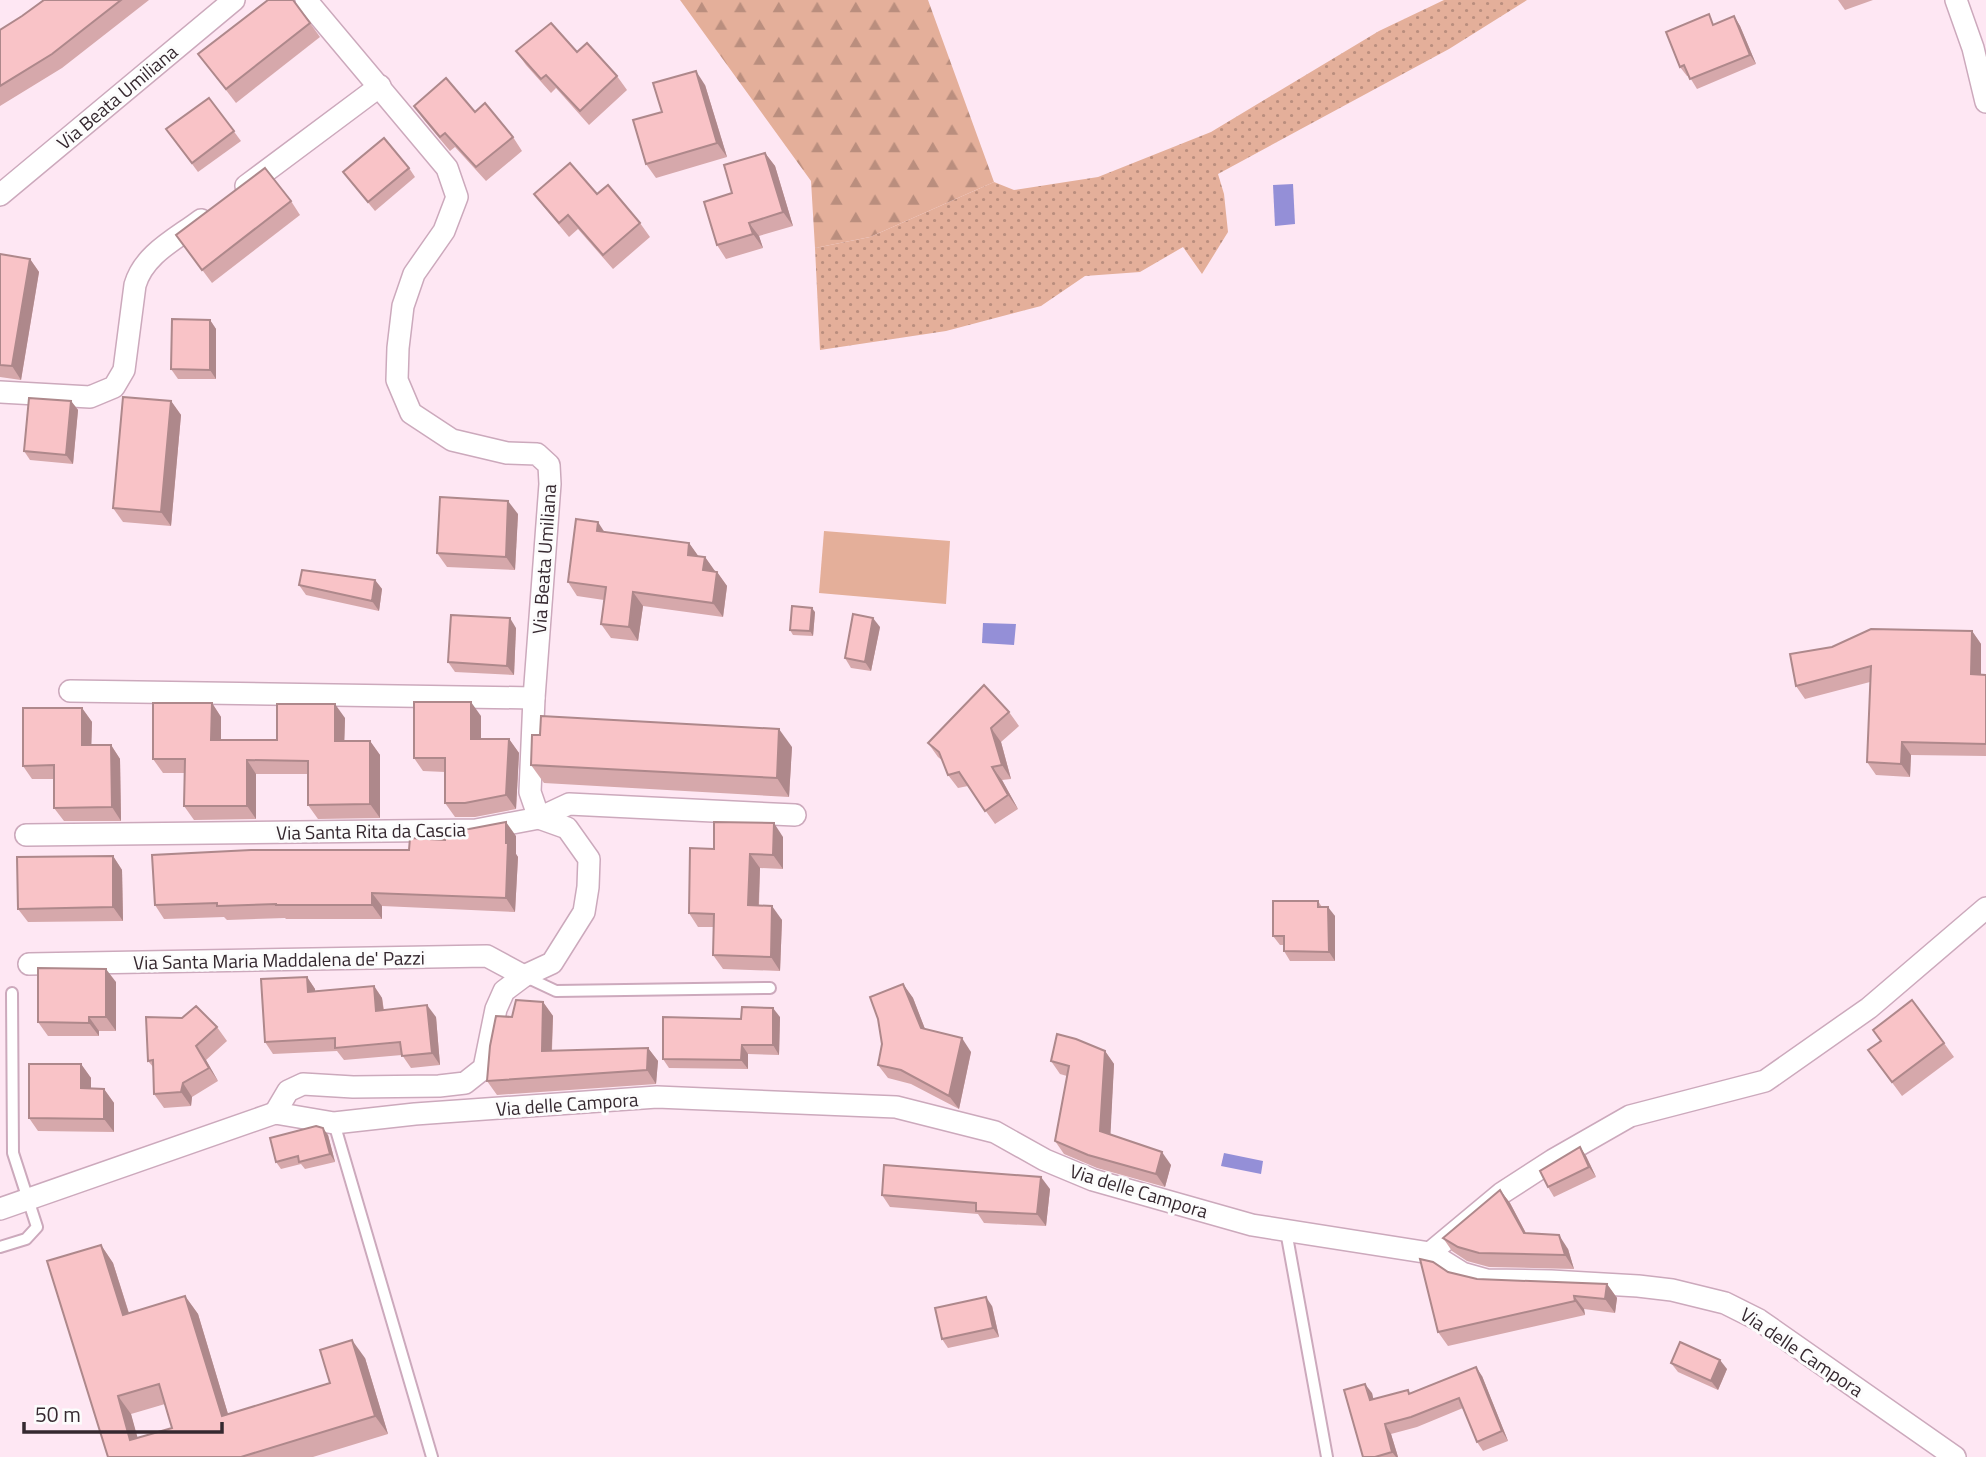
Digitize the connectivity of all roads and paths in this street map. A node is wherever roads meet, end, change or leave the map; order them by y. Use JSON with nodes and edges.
{"nodes":[{"id":1,"x":234,"y":0,"type":"edge"},
{"id":2,"x":306,"y":0,"type":"edge"},
{"id":3,"x":1956,"y":0,"type":"edge"},
{"id":4,"x":380,"y":86,"type":"junction"},
{"id":5,"x":1986,"y":102,"type":"edge"},
{"id":6,"x":0,"y":195,"type":"edge"},
{"id":7,"x":0,"y":392,"type":"edge"},
{"id":8,"x":70,"y":691,"type":"dead end"},
{"id":9,"x":534,"y":698,"type":"junction"},
{"id":10,"x":795,"y":815,"type":"dead end"},
{"id":11,"x":539,"y":818,"type":"junction"},
{"id":12,"x":26,"y":835,"type":"dead end"},
{"id":13,"x":1986,"y":908,"type":"edge"},
{"id":14,"x":29,"y":964,"type":"dead end"},
{"id":15,"x":524,"y":976,"type":"junction"},
{"id":16,"x":770,"y":988,"type":"dead end"},
{"id":17,"x":12,"y":993,"type":"dead end"},
{"id":18,"x":275,"y":1113,"type":"junction"},
{"id":19,"x":334,"y":1123,"type":"junction"},
{"id":20,"x":27,"y":1198,"type":"junction"},
{"id":21,"x":0,"y":1209,"type":"edge"},
{"id":22,"x":1286,"y":1231,"type":"junction"},
{"id":23,"x":0,"y":1247,"type":"edge"},
{"id":24,"x":1430,"y":1253,"type":"junction"},
{"id":25,"x":432,"y":1457,"type":"edge"},
{"id":26,"x":1327,"y":1457,"type":"edge"},
{"id":27,"x":1955,"y":1457,"type":"edge"}],
"edges":[{"from":1,"to":6,"type":"street","name":"Via Beata Umiliana"},
{"from":2,"to":4,"type":"street","name":"Via Beata Umiliana"},
{"from":3,"to":5,"type":"street"},
{"from":4,"to":7,"type":"street"},
{"from":4,"to":9,"type":"street","name":"Via Beata Umiliana"},
{"from":8,"to":9,"type":"street"},
{"from":9,"to":11,"type":"street","name":"Via Beata Umiliana"},
{"from":10,"to":11,"type":"street","name":"Via Santa Rita da Cascia"},
{"from":11,"to":12,"type":"street","name":"Via Santa Rita da Cascia"},
{"from":11,"to":15,"type":"street"},
{"from":13,"to":24,"type":"street"},
{"from":14,"to":15,"type":"street","name":"Via Santa Maria Maddalena de' Pazzi"},
{"from":15,"to":16,"type":"lane"},
{"from":15,"to":18,"type":"street"},
{"from":17,"to":20,"type":"lane"},
{"from":18,"to":19,"type":"street","name":"Via delle Campora"},
{"from":18,"to":20,"type":"street","name":"Via delle Campora"},
{"from":19,"to":22,"type":"street","name":"Via delle Campora"},
{"from":19,"to":25,"type":"lane"},
{"from":20,"to":21,"type":"street","name":"Via delle Campora"},
{"from":20,"to":23,"type":"lane"},
{"from":22,"to":24,"type":"street","name":"Via delle Campora"},
{"from":22,"to":26,"type":"lane"},
{"from":24,"to":27,"type":"street","name":"Via delle Campora"}]}
